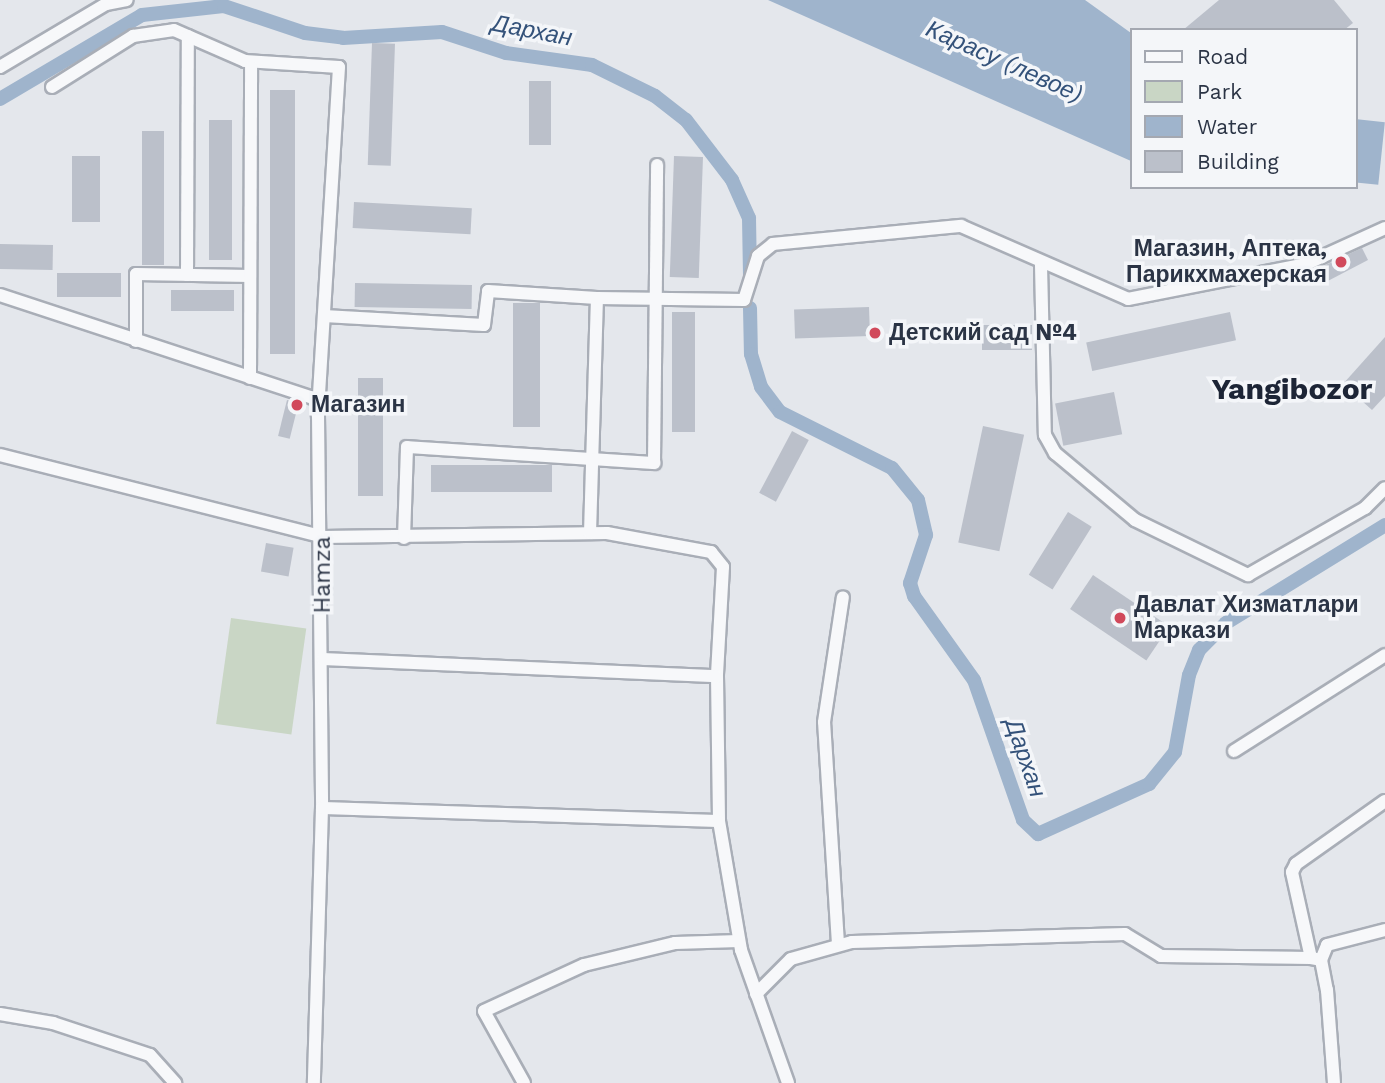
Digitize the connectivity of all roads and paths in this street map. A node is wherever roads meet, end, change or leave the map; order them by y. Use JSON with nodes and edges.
{"nodes":[{"id":1,"x":127,"y":0,"type":"edge"},
{"id":2,"x":188,"y":36,"type":"junction"},
{"id":3,"x":0,"y":67,"type":"edge"},
{"id":4,"x":251,"y":67,"type":"dead end"},
{"id":5,"x":52,"y":87,"type":"dead end"},
{"id":6,"x":657,"y":166,"type":"dead end"},
{"id":7,"x":1385,"y":228,"type":"edge"},
{"id":8,"x":1041,"y":265,"type":"junction"},
{"id":9,"x":187,"y":275,"type":"junction"},
{"id":10,"x":250,"y":276,"type":"junction"},
{"id":11,"x":0,"y":295,"type":"edge"},
{"id":12,"x":597,"y":298,"type":"junction"},
{"id":13,"x":659,"y":300,"type":"junction"},
{"id":14,"x":324,"y":316,"type":"junction"},
{"id":15,"x":136,"y":341,"type":"junction"},
{"id":16,"x":250,"y":378,"type":"junction"},
{"id":17,"x":319,"y":400,"type":"junction"},
{"id":18,"x":594,"y":458,"type":"junction"},
{"id":19,"x":4,"y":459,"type":"edge"},
{"id":20,"x":1385,"y":488,"type":"edge"},
{"id":21,"x":593,"y":533,"type":"junction"},
{"id":22,"x":323,"y":537,"type":"junction"},
{"id":23,"x":404,"y":538,"type":"junction"},
{"id":24,"x":843,"y":597,"type":"dead end"},
{"id":25,"x":1385,"y":655,"type":"edge"},
{"id":26,"x":323,"y":659,"type":"junction"},
{"id":27,"x":717,"y":676,"type":"junction"},
{"id":28,"x":1234,"y":751,"type":"dead end"},
{"id":29,"x":1385,"y":801,"type":"edge"},
{"id":30,"x":322,"y":808,"type":"junction"},
{"id":31,"x":719,"y":821,"type":"junction"},
{"id":32,"x":1385,"y":930,"type":"edge"},
{"id":33,"x":739,"y":941,"type":"junction"},
{"id":34,"x":838,"y":944,"type":"junction"},
{"id":35,"x":1316,"y":959,"type":"junction"},
{"id":36,"x":756,"y":995,"type":"junction"},
{"id":37,"x":0,"y":1014,"type":"edge"},
{"id":38,"x":174,"y":1083,"type":"edge"},
{"id":39,"x":314,"y":1083,"type":"edge"},
{"id":40,"x":524,"y":1083,"type":"edge"},
{"id":41,"x":788,"y":1083,"type":"edge"},
{"id":42,"x":1334,"y":1083,"type":"edge"}],
"edges":[{"from":1,"to":3,"type":"street"},
{"from":2,"to":5,"type":"street"},
{"from":2,"to":9,"type":"street"},
{"from":2,"to":14,"type":"street","name":"Hamza"},
{"from":4,"to":10,"type":"street"},
{"from":6,"to":13,"type":"street"},
{"from":7,"to":8,"type":"street"},
{"from":8,"to":13,"type":"street"},
{"from":8,"to":20,"type":"street"},
{"from":9,"to":10,"type":"street"},
{"from":9,"to":15,"type":"street"},
{"from":10,"to":16,"type":"street"},
{"from":11,"to":15,"type":"street"},
{"from":12,"to":13,"type":"street"},
{"from":12,"to":14,"type":"street"},
{"from":12,"to":18,"type":"street"},
{"from":13,"to":18,"type":"street"},
{"from":14,"to":17,"type":"street","name":"Hamza"},
{"from":15,"to":16,"type":"street"},
{"from":16,"to":17,"type":"street"},
{"from":17,"to":22,"type":"street","name":"Hamza"},
{"from":18,"to":21,"type":"street"},
{"from":18,"to":23,"type":"street"},
{"from":19,"to":22,"type":"street"},
{"from":21,"to":23,"type":"street"},
{"from":21,"to":27,"type":"street"},
{"from":22,"to":23,"type":"street"},
{"from":22,"to":26,"type":"street","name":"Hamza"},
{"from":24,"to":34,"type":"street"},
{"from":25,"to":28,"type":"street"},
{"from":26,"to":27,"type":"street"},
{"from":26,"to":30,"type":"street","name":"Hamza"},
{"from":27,"to":31,"type":"street"},
{"from":29,"to":35,"type":"street"},
{"from":30,"to":31,"type":"street"},
{"from":30,"to":39,"type":"street","name":"Hamza"},
{"from":31,"to":33,"type":"street"},
{"from":32,"to":35,"type":"street"},
{"from":33,"to":36,"type":"street"},
{"from":33,"to":40,"type":"street"},
{"from":34,"to":35,"type":"street"},
{"from":34,"to":36,"type":"street"},
{"from":35,"to":42,"type":"street"},
{"from":36,"to":41,"type":"street"},
{"from":37,"to":38,"type":"street"}]}
